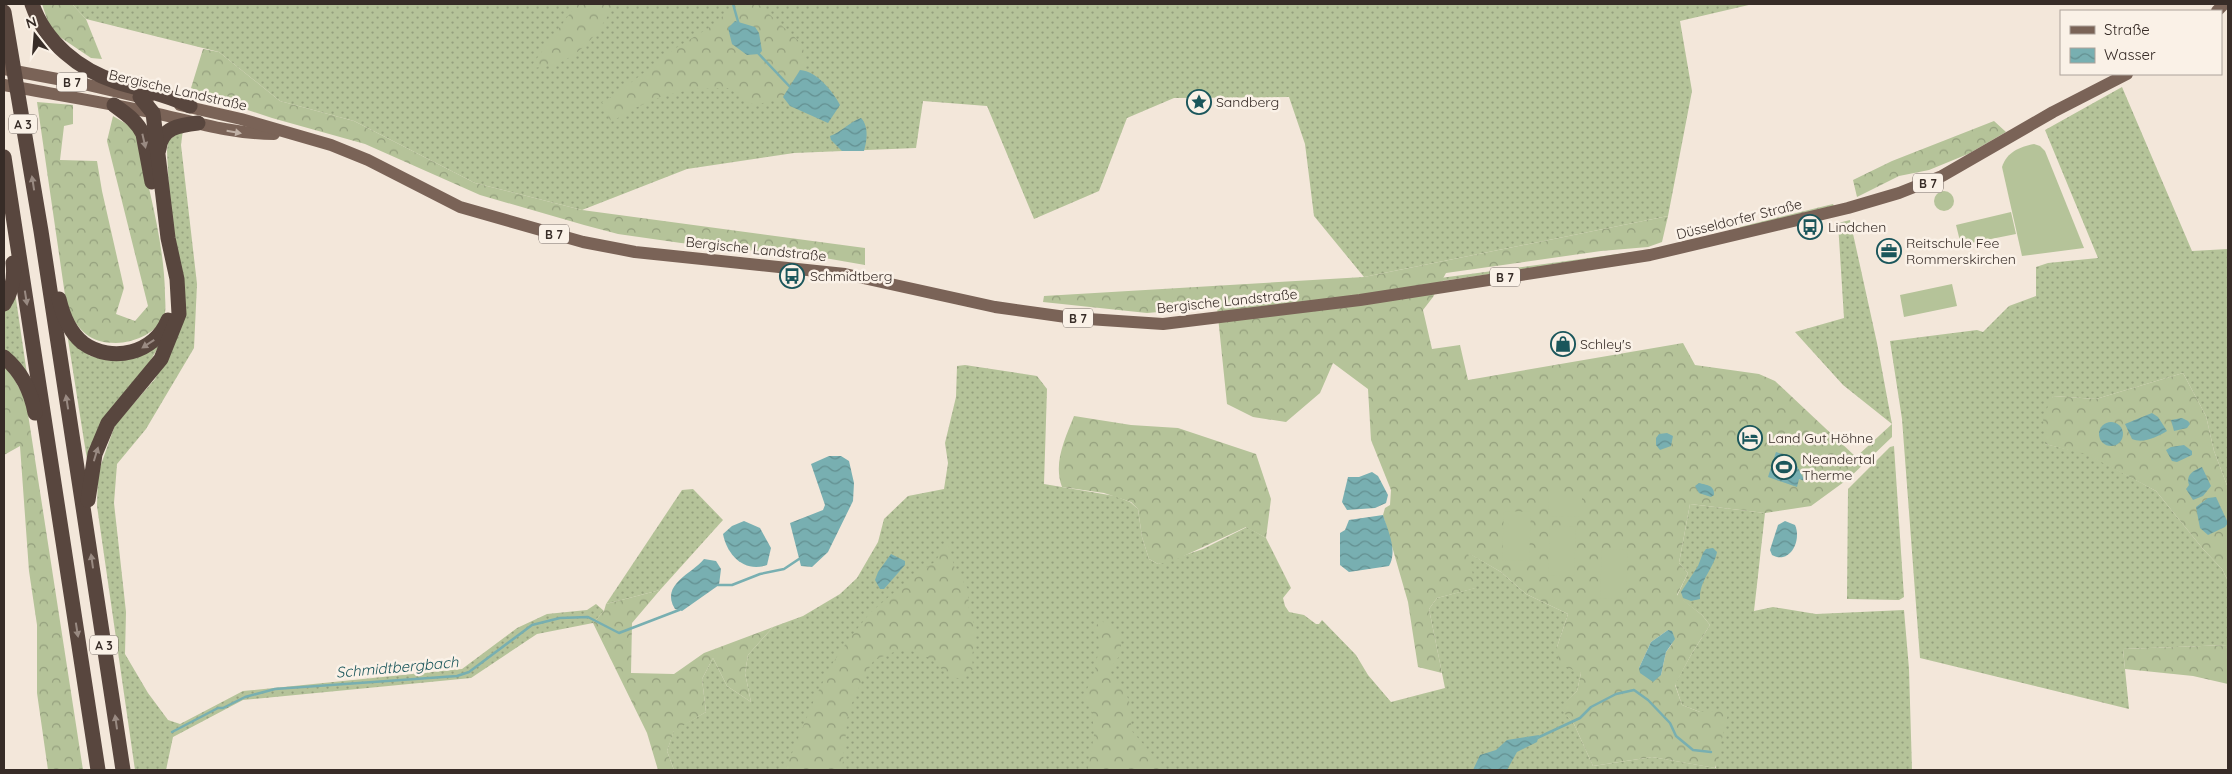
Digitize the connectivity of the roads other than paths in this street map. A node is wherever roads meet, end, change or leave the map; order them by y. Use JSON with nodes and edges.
{"nodes":[{"id":1,"x":32,"y":4,"type":"edge"},
{"id":2,"x":4,"y":12,"type":"edge"},
{"id":3,"x":4,"y":69,"type":"edge"},
{"id":4,"x":2125,"y":75,"type":"edge"},
{"id":5,"x":4,"y":85,"type":"edge"},
{"id":6,"x":140,"y":97,"type":"junction"},
{"id":7,"x":114,"y":105,"type":"junction"},
{"id":8,"x":190,"y":106,"type":"junction"},
{"id":9,"x":153,"y":113,"type":"junction"},
{"id":10,"x":198,"y":123,"type":"junction"},
{"id":11,"x":286,"y":134,"type":"junction"},
{"id":12,"x":158,"y":153,"type":"junction"},
{"id":13,"x":4,"y":157,"type":"edge"},
{"id":14,"x":41,"y":231,"type":"junction"},
{"id":15,"x":16,"y":232,"type":"junction"},
{"id":16,"x":4,"y":304,"type":"edge"},
{"id":17,"x":1328,"y":304,"type":"joint"},
{"id":18,"x":4,"y":357,"type":"edge"},
{"id":19,"x":54,"y":478,"type":"junction"},
{"id":20,"x":86,"y":519,"type":"junction"},
{"id":21,"x":98,"y":770,"type":"edge"},
{"id":22,"x":123,"y":770,"type":"edge"}],
"edges":[{"from":1,"to":8,"type":"highway"},
{"from":14,"to":2,"type":"highway","number":"A 3","one_way":true},
{"from":3,"to":6,"type":"main road","name":"Bergische Landstraße","number":"B 7"},
{"from":4,"to":17,"type":"main road","name":"Düsseldorfer Straße","number":"B 7"},
{"from":5,"to":7,"type":"main road","name":"Bergische Landstraße","number":"B 7"},
{"from":6,"to":8,"type":"main road","name":"Bergische Landstraße","number":"B 7"},
{"from":6,"to":9,"type":"highway"},
{"from":7,"to":9,"type":"main road","name":"Bergische Landstraße","number":"B 7"},
{"from":7,"to":14,"type":"highway","one_way":true},
{"from":8,"to":11,"type":"main road","name":"Bergische Landstraße","number":"B 7"},
{"from":9,"to":10,"type":"main road","name":"Bergische Landstraße","number":"B 7"},
{"from":9,"to":12,"type":"highway"},
{"from":10,"to":11,"type":"main road","name":"Bergische Landstraße","number":"B 7","one_way":true},
{"from":10,"to":12,"type":"highway"},
{"from":11,"to":17,"type":"main road","name":"Bergische Landstraße","number":"B 7"},
{"from":20,"to":12,"type":"highway","one_way":true},
{"from":13,"to":15,"type":"highway","number":"A 3"},
{"from":20,"to":14,"type":"highway","number":"A 3","one_way":true},
{"from":15,"to":16,"type":"highway"},
{"from":15,"to":19,"type":"highway","number":"A 3","one_way":true},
{"from":18,"to":19,"type":"highway"},
{"from":19,"to":21,"type":"highway","number":"A 3","one_way":true},
{"from":22,"to":20,"type":"highway","number":"A 3","one_way":true}]}
